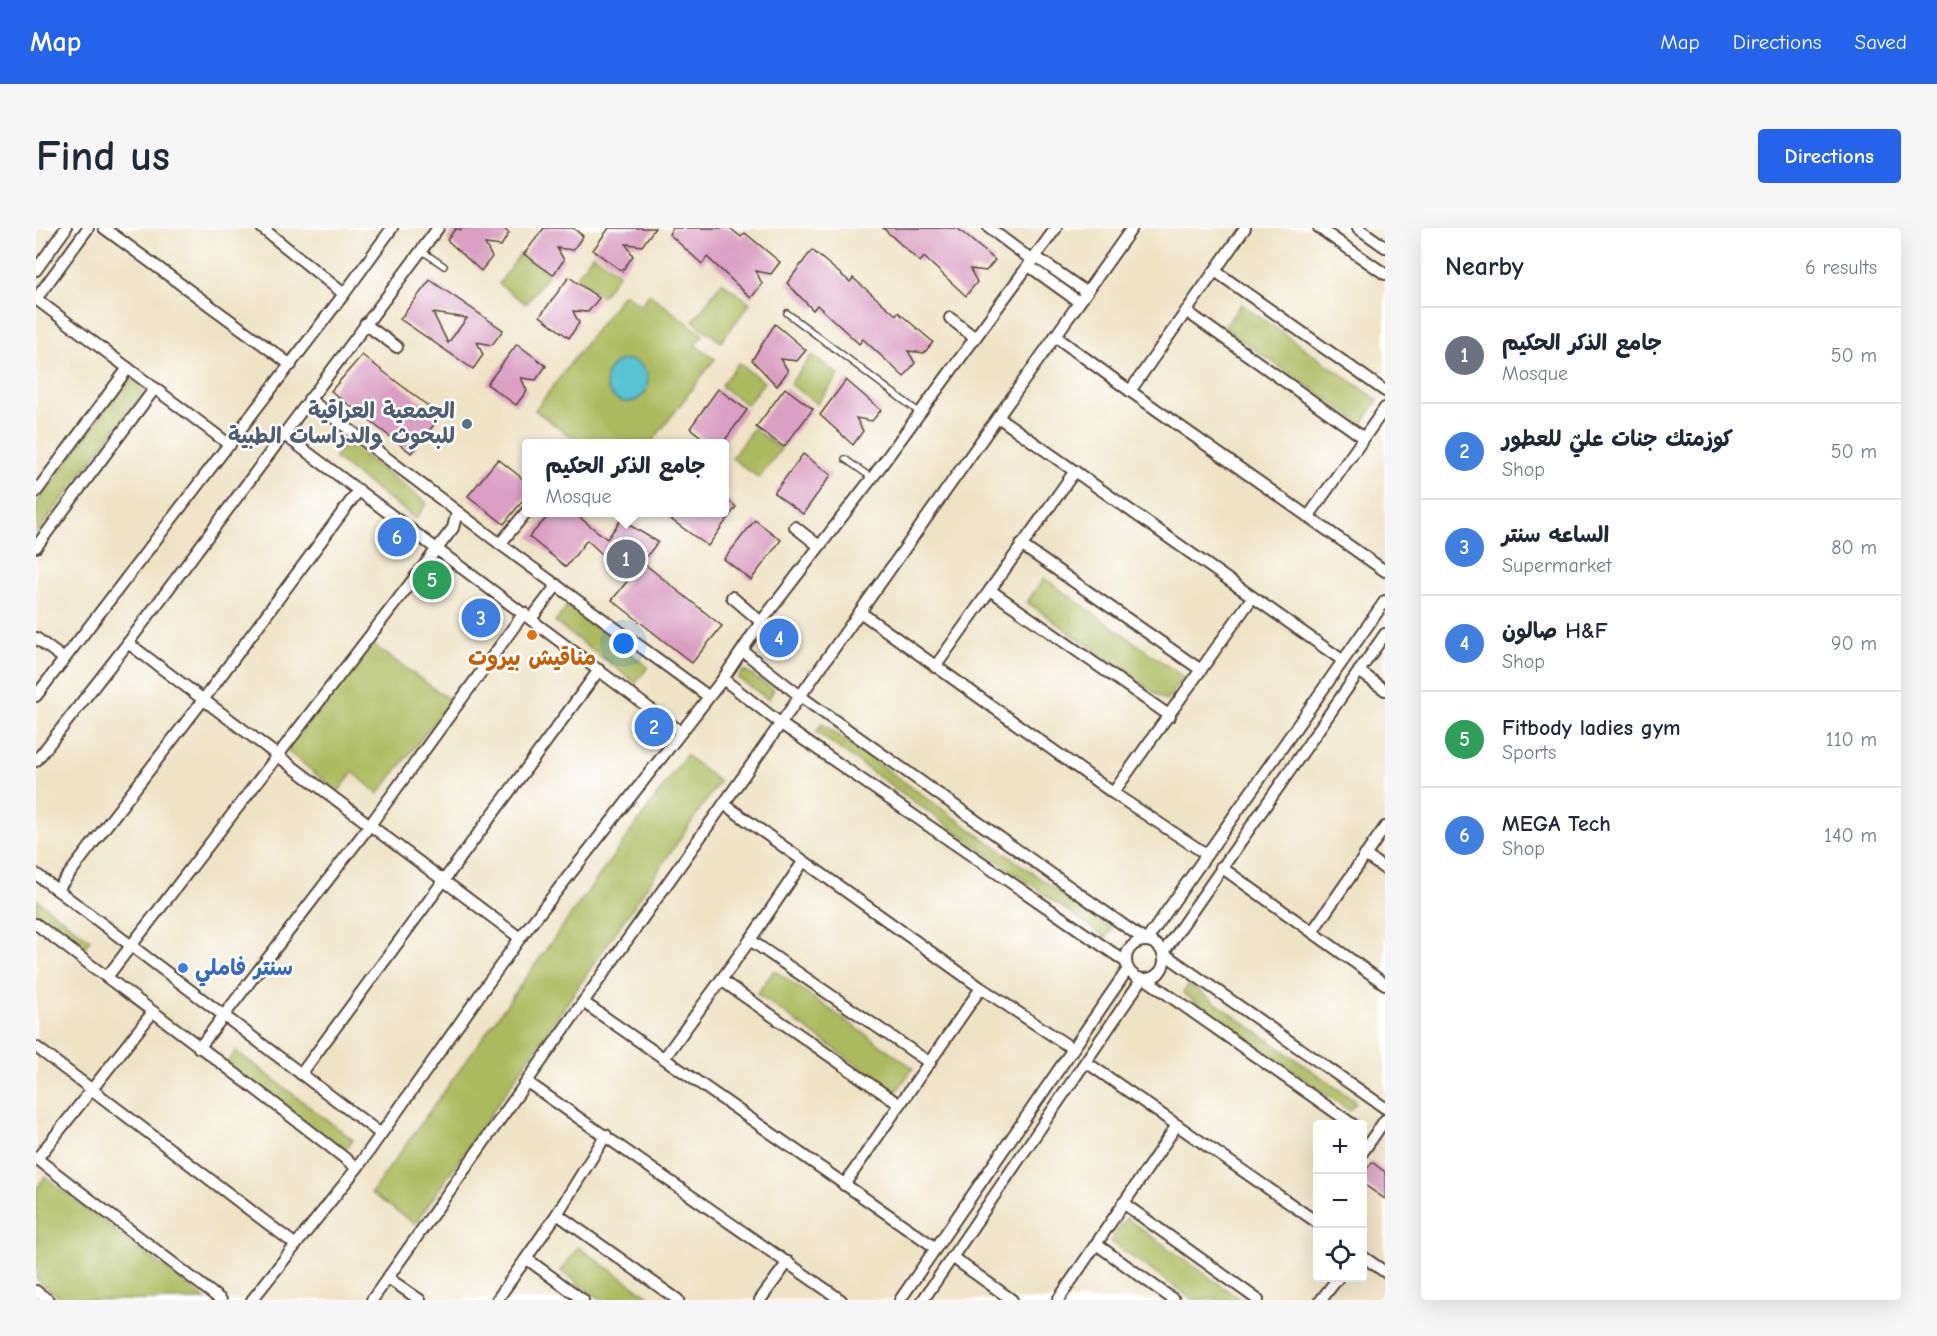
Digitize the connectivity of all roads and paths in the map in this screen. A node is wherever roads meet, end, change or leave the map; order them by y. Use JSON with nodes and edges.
{"nodes":[{"id":1,"x":66,"y":228,"type":"edge"},
{"id":2,"x":88,"y":228,"type":"edge"},
{"id":3,"x":104,"y":228,"type":"edge"},
{"id":4,"x":392,"y":228,"type":"edge"},
{"id":5,"x":438,"y":228,"type":"edge"},
{"id":6,"x":989,"y":228,"type":"edge"},
{"id":7,"x":1056,"y":228,"type":"edge"},
{"id":8,"x":1132,"y":228,"type":"edge"},
{"id":9,"x":1245,"y":228,"type":"edge"},
{"id":10,"x":1319,"y":228,"type":"edge"},
{"id":11,"x":1358,"y":228,"type":"edge"},
{"id":12,"x":266,"y":229,"type":"edge"},
{"id":13,"x":1385,"y":247,"type":"edge"},
{"id":14,"x":422,"y":251,"type":"junction"},
{"id":15,"x":1033,"y":262,"type":"junction"},
{"id":16,"x":444,"y":266,"type":"dead end"},
{"id":17,"x":36,"y":270,"type":"edge"},
{"id":18,"x":1215,"y":271,"type":"junction"},
{"id":19,"x":1385,"y":274,"type":"edge"},
{"id":20,"x":1086,"y":292,"type":"junction"},
{"id":21,"x":344,"y":294,"type":"junction"},
{"id":22,"x":36,"y":299,"type":"edge"},
{"id":23,"x":1079,"y":302,"type":"junction"},
{"id":24,"x":1186,"y":311,"type":"junction"},
{"id":25,"x":787,"y":313,"type":"dead end"},
{"id":26,"x":950,"y":318,"type":"dead end"},
{"id":27,"x":365,"y":324,"type":"junction"},
{"id":28,"x":1055,"y":336,"type":"junction"},
{"id":29,"x":975,"y":338,"type":"junction"},
{"id":30,"x":397,"y":346,"type":"dead end"},
{"id":31,"x":291,"y":365,"type":"junction"},
{"id":32,"x":128,"y":368,"type":"junction"},
{"id":33,"x":155,"y":388,"type":"junction"},
{"id":34,"x":1130,"y":391,"type":"junction"},
{"id":35,"x":1385,"y":391,"type":"edge"},
{"id":36,"x":309,"y":399,"type":"junction"},
{"id":37,"x":1385,"y":408,"type":"edge"},
{"id":38,"x":920,"y":413,"type":"junction"},
{"id":39,"x":998,"y":417,"type":"junction"},
{"id":40,"x":283,"y":434,"type":"junction"},
{"id":41,"x":1364,"y":438,"type":"junction"},
{"id":42,"x":230,"y":445,"type":"junction"},
{"id":43,"x":844,"y":459,"type":"dead end"},
{"id":44,"x":1075,"y":471,"type":"junction"},
{"id":45,"x":872,"y":478,"type":"junction"},
{"id":46,"x":359,"y":490,"type":"junction"},
{"id":47,"x":36,"y":492,"type":"edge"},
{"id":48,"x":457,"y":512,"type":"junction"},
{"id":49,"x":522,"y":517,"type":"edge"},
{"id":50,"x":1308,"y":517,"type":"junction"},
{"id":51,"x":795,"y":527,"type":"dead end"},
{"id":52,"x":500,"y":544,"type":"junction"},
{"id":53,"x":819,"y":546,"type":"junction"},
{"id":54,"x":1021,"y":546,"type":"junction"},
{"id":55,"x":36,"y":547,"type":"edge"},
{"id":56,"x":437,"y":547,"type":"junction"},
{"id":57,"x":1385,"y":571,"type":"edge"},
{"id":58,"x":557,"y":585,"type":"junction"},
{"id":59,"x":990,"y":590,"type":"junction"},
{"id":60,"x":732,"y":597,"type":"dead end"},
{"id":61,"x":1252,"y":598,"type":"junction"},
{"id":62,"x":1385,"y":601,"type":"edge"},
{"id":63,"x":860,"y":612,"type":"junction"},
{"id":64,"x":527,"y":616,"type":"junction"},
{"id":65,"x":761,"y":622,"type":"junction"},
{"id":66,"x":1385,"y":634,"type":"edge"},
{"id":67,"x":36,"y":638,"type":"edge"},
{"id":68,"x":128,"y":643,"type":"junction"},
{"id":69,"x":742,"y":651,"type":"junction"},
{"id":70,"x":64,"y":658,"type":"junction"},
{"id":71,"x":1342,"y":660,"type":"junction"},
{"id":72,"x":935,"y":668,"type":"junction"},
{"id":73,"x":599,"y":670,"type":"junction"},
{"id":74,"x":1201,"y":670,"type":"junction"},
{"id":75,"x":1359,"y":671,"type":"junction"},
{"id":76,"x":723,"y":679,"type":"junction"},
{"id":77,"x":1385,"y":690,"type":"edge"},
{"id":78,"x":36,"y":696,"type":"edge"},
{"id":79,"x":708,"y":696,"type":"junction"},
{"id":80,"x":800,"y":696,"type":"junction"},
{"id":81,"x":203,"y":700,"type":"junction"},
{"id":82,"x":1170,"y":716,"type":"junction"},
{"id":83,"x":781,"y":724,"type":"junction"},
{"id":84,"x":681,"y":732,"type":"junction"},
{"id":85,"x":279,"y":756,"type":"junction"},
{"id":86,"x":36,"y":761,"type":"edge"},
{"id":87,"x":1113,"y":793,"type":"junction"},
{"id":88,"x":724,"y":804,"type":"junction"},
{"id":89,"x":370,"y":825,"type":"junction"},
{"id":90,"x":1385,"y":827,"type":"edge"},
{"id":91,"x":1206,"y":854,"type":"junction"},
{"id":92,"x":1365,"y":855,"type":"junction"},
{"id":93,"x":803,"y":862,"type":"junction"},
{"id":94,"x":1221,"y":867,"type":"junction"},
{"id":95,"x":1385,"y":869,"type":"edge"},
{"id":96,"x":36,"y":874,"type":"edge"},
{"id":97,"x":443,"y":880,"type":"junction"},
{"id":98,"x":57,"y":890,"type":"junction"},
{"id":99,"x":36,"y":924,"type":"edge"},
{"id":100,"x":1312,"y":933,"type":"junction"},
{"id":101,"x":520,"y":938,"type":"junction"},
{"id":102,"x":750,"y":940,"type":"junction"},
{"id":103,"x":1146,"y":941,"type":"junction"},
{"id":104,"x":130,"y":945,"type":"junction"},
{"id":105,"x":1163,"y":953,"type":"junction"},
{"id":106,"x":1127,"y":965,"type":"junction"},
{"id":107,"x":107,"y":977,"type":"junction"},
{"id":108,"x":1145,"y":979,"type":"junction"},
{"id":109,"x":721,"y":980,"type":"junction"},
{"id":110,"x":1385,"y":984,"type":"edge"},
{"id":111,"x":981,"y":988,"type":"junction"},
{"id":112,"x":584,"y":1002,"type":"junction"},
{"id":113,"x":153,"y":1012,"type":"junction"},
{"id":114,"x":222,"y":1015,"type":"junction"},
{"id":115,"x":36,"y":1047,"type":"edge"},
{"id":116,"x":199,"y":1048,"type":"junction"},
{"id":117,"x":1073,"y":1049,"type":"junction"},
{"id":118,"x":665,"y":1057,"type":"junction"},
{"id":119,"x":1086,"y":1062,"type":"junction"},
{"id":120,"x":930,"y":1063,"type":"junction"},
{"id":121,"x":301,"y":1074,"type":"junction"},
{"id":122,"x":527,"y":1082,"type":"junction"},
{"id":123,"x":93,"y":1090,"type":"junction"},
{"id":124,"x":900,"y":1105,"type":"junction"},
{"id":125,"x":1385,"y":1108,"type":"edge"},
{"id":126,"x":1345,"y":1120,"type":"edge"},
{"id":127,"x":1385,"y":1120,"type":"edge"},
{"id":128,"x":1177,"y":1125,"type":"junction"},
{"id":129,"x":381,"y":1134,"type":"junction"},
{"id":130,"x":606,"y":1135,"type":"junction"},
{"id":131,"x":1367,"y":1135,"type":"edge"},
{"id":132,"x":36,"y":1159,"type":"edge"},
{"id":133,"x":357,"y":1168,"type":"junction"},
{"id":134,"x":844,"y":1185,"type":"junction"},
{"id":135,"x":1123,"y":1203,"type":"junction"},
{"id":136,"x":557,"y":1214,"type":"junction"},
{"id":137,"x":1313,"y":1219,"type":"edge"},
{"id":138,"x":1096,"y":1244,"type":"junction"},
{"id":139,"x":296,"y":1245,"type":"junction"},
{"id":140,"x":936,"y":1248,"type":"junction"},
{"id":141,"x":952,"y":1257,"type":"junction"},
{"id":142,"x":527,"y":1259,"type":"junction"},
{"id":143,"x":1367,"y":1259,"type":"edge"},
{"id":144,"x":788,"y":1262,"type":"junction"},
{"id":145,"x":1385,"y":1272,"type":"edge"},
{"id":146,"x":388,"y":1278,"type":"junction"},
{"id":147,"x":1335,"y":1282,"type":"edge"},
{"id":148,"x":36,"y":1291,"type":"edge"},
{"id":149,"x":253,"y":1299,"type":"edge"},
{"id":150,"x":48,"y":1300,"type":"edge"},
{"id":151,"x":220,"y":1300,"type":"edge"},
{"id":152,"x":372,"y":1300,"type":"edge"},
{"id":153,"x":420,"y":1300,"type":"edge"},
{"id":154,"x":497,"y":1300,"type":"edge"},
{"id":155,"x":583,"y":1300,"type":"edge"},
{"id":156,"x":678,"y":1300,"type":"edge"},
{"id":157,"x":760,"y":1300,"type":"edge"},
{"id":158,"x":841,"y":1300,"type":"edge"},
{"id":159,"x":900,"y":1300,"type":"edge"},
{"id":160,"x":923,"y":1300,"type":"edge"},
{"id":161,"x":1012,"y":1300,"type":"edge"},
{"id":162,"x":1058,"y":1300,"type":"edge"},
{"id":163,"x":1174,"y":1300,"type":"edge"},
{"id":164,"x":1258,"y":1300,"type":"edge"},
{"id":165,"x":1321,"y":1300,"type":"edge"}],
"edges":[{"from":1,"to":17,"type":"street"},
{"from":2,"to":22,"type":"street"},
{"from":3,"to":31,"type":"street"},
{"from":4,"to":21,"type":"street"},
{"from":5,"to":14,"type":"street"},
{"from":6,"to":15,"type":"street"},
{"from":7,"to":15,"type":"street"},
{"from":8,"to":20,"type":"street"},
{"from":9,"to":18,"type":"street"},
{"from":10,"to":19,"type":"street"},
{"from":11,"to":13,"type":"street"},
{"from":12,"to":21,"type":"street"},
{"from":14,"to":16,"type":"lane"},
{"from":14,"to":27,"type":"street"},
{"from":15,"to":20,"type":"street"},
{"from":15,"to":23,"type":"street"},
{"from":15,"to":29,"type":"street"},
{"from":18,"to":24,"type":"street"},
{"from":18,"to":35,"type":"street"},
{"from":20,"to":23,"type":"street"},
{"from":21,"to":31,"type":"street"},
{"from":22,"to":32,"type":"street"},
{"from":23,"to":28,"type":"street"},
{"from":24,"to":34,"type":"street"},
{"from":24,"to":41,"type":"street"},
{"from":25,"to":38,"type":"lane"},
{"from":26,"to":29,"type":"street"},
{"from":27,"to":30,"type":"street"},
{"from":27,"to":36,"type":"street"},
{"from":28,"to":34,"type":"street"},
{"from":28,"to":39,"type":"street"},
{"from":29,"to":38,"type":"street"},
{"from":31,"to":42,"type":"street"},
{"from":32,"to":33,"type":"street"},
{"from":32,"to":47,"type":"street"},
{"from":33,"to":42,"type":"street"},
{"from":33,"to":55,"type":"street"},
{"from":34,"to":50,"type":"street"},
{"from":36,"to":40,"type":"street"},
{"from":36,"to":48,"type":"street"},
{"from":37,"to":41,"type":"street"},
{"from":38,"to":45,"type":"street"},
{"from":39,"to":44,"type":"street"},
{"from":39,"to":63,"type":"street"},
{"from":40,"to":46,"type":"street"},
{"from":40,"to":68,"type":"street"},
{"from":41,"to":50,"type":"street"},
{"from":42,"to":70,"type":"street"},
{"from":43,"to":45,"type":"lane"},
{"from":44,"to":54,"type":"street"},
{"from":44,"to":61,"type":"street"},
{"from":45,"to":53,"type":"street"},
{"from":46,"to":56,"type":"street"},
{"from":46,"to":81,"type":"street"},
{"from":48,"to":52,"type":"street"},
{"from":48,"to":56,"type":"street"},
{"from":49,"to":52,"type":"street"},
{"from":50,"to":57,"type":"street"},
{"from":51,"to":53,"type":"street"},
{"from":52,"to":58,"type":"street"},
{"from":53,"to":65,"type":"street"},
{"from":54,"to":59,"type":"street"},
{"from":54,"to":74,"type":"street"},
{"from":56,"to":64,"type":"street"},
{"from":56,"to":85,"type":"street"},
{"from":58,"to":64,"type":"street"},
{"from":58,"to":79,"type":"street"},
{"from":59,"to":72,"type":"street"},
{"from":59,"to":82,"type":"street"},
{"from":60,"to":65,"type":"street"},
{"from":61,"to":71,"type":"street"},
{"from":61,"to":74,"type":"street"},
{"from":62,"to":71,"type":"street"},
{"from":63,"to":72,"type":"street"},
{"from":63,"to":80,"type":"street"},
{"from":64,"to":73,"type":"street"},
{"from":64,"to":89,"type":"street"},
{"from":65,"to":69,"type":"street"},
{"from":66,"to":75,"type":"street"},
{"from":67,"to":70,"type":"street"},
{"from":68,"to":81,"type":"street"},
{"from":68,"to":86,"type":"street"},
{"from":69,"to":76,"type":"street"},
{"from":69,"to":80,"type":"street"},
{"from":70,"to":78,"type":"street"},
{"from":71,"to":91,"type":"street"},
{"from":72,"to":87,"type":"street"},
{"from":73,"to":84,"type":"street"},
{"from":73,"to":97,"type":"street"},
{"from":74,"to":82,"type":"street"},
{"from":75,"to":77,"type":"street"},
{"from":75,"to":94,"type":"street"},
{"from":76,"to":79,"type":"street"},
{"from":76,"to":83,"type":"street"},
{"from":79,"to":84,"type":"street"},
{"from":80,"to":83,"type":"street"},
{"from":80,"to":103,"type":"street"},
{"from":81,"to":85,"type":"street"},
{"from":81,"to":98,"type":"street"},
{"from":82,"to":87,"type":"street"},
{"from":83,"to":88,"type":"street"},
{"from":83,"to":106,"type":"street"},
{"from":84,"to":101,"type":"street"},
{"from":85,"to":89,"type":"street"},
{"from":85,"to":104,"type":"street"},
{"from":87,"to":91,"type":"street"},
{"from":88,"to":93,"type":"street"},
{"from":88,"to":112,"type":"street"},
{"from":89,"to":97,"type":"street"},
{"from":89,"to":114,"type":"street"},
{"from":90,"to":92,"type":"street"},
{"from":91,"to":103,"type":"street"},
{"from":92,"to":95,"type":"street"},
{"from":92,"to":100,"type":"street"},
{"from":93,"to":102,"type":"street"},
{"from":93,"to":111,"type":"street"},
{"from":94,"to":100,"type":"street"},
{"from":94,"to":105,"type":"street"},
{"from":96,"to":98,"type":"street"},
{"from":97,"to":101,"type":"street"},
{"from":97,"to":121,"type":"street"},
{"from":98,"to":104,"type":"street"},
{"from":99,"to":107,"type":"street"},
{"from":100,"to":110,"type":"street"},
{"from":101,"to":129,"type":"street"},
{"from":102,"to":109,"type":"street"},
{"from":102,"to":120,"type":"street"},
{"from":103,"to":105,"type":"street"},
{"from":103,"to":106,"type":"street"},
{"from":104,"to":107,"type":"street"},
{"from":104,"to":114,"type":"street"},
{"from":105,"to":108,"type":"street"},
{"from":105,"to":125,"type":"street"},
{"from":106,"to":108,"type":"street"},
{"from":106,"to":117,"type":"street"},
{"from":107,"to":113,"type":"street"},
{"from":108,"to":119,"type":"street"},
{"from":108,"to":126,"type":"street"},
{"from":109,"to":118,"type":"street"},
{"from":109,"to":124,"type":"street"},
{"from":111,"to":117,"type":"street"},
{"from":111,"to":120,"type":"street"},
{"from":112,"to":118,"type":"street"},
{"from":112,"to":122,"type":"street"},
{"from":113,"to":116,"type":"street"},
{"from":113,"to":123,"type":"street"},
{"from":114,"to":116,"type":"street"},
{"from":114,"to":121,"type":"street"},
{"from":115,"to":123,"type":"street"},
{"from":116,"to":133,"type":"street"},
{"from":117,"to":140,"type":"street"},
{"from":118,"to":134,"type":"street"},
{"from":119,"to":128,"type":"street"},
{"from":119,"to":141,"type":"street"},
{"from":120,"to":124,"type":"street"},
{"from":121,"to":129,"type":"street"},
{"from":122,"to":130,"type":"street"},
{"from":122,"to":146,"type":"street"},
{"from":123,"to":132,"type":"street"},
{"from":123,"to":139,"type":"street"},
{"from":124,"to":134,"type":"street"},
{"from":127,"to":131,"type":"street"},
{"from":128,"to":135,"type":"street"},
{"from":128,"to":137,"type":"street"},
{"from":129,"to":133,"type":"street"},
{"from":130,"to":136,"type":"street"},
{"from":130,"to":144,"type":"street"},
{"from":132,"to":151,"type":"street"},
{"from":133,"to":139,"type":"street"},
{"from":134,"to":140,"type":"street"},
{"from":135,"to":138,"type":"street"},
{"from":135,"to":164,"type":"street"},
{"from":136,"to":142,"type":"street"},
{"from":136,"to":156,"type":"street"},
{"from":138,"to":162,"type":"street"},
{"from":138,"to":163,"type":"street"},
{"from":139,"to":149,"type":"street"},
{"from":140,"to":159,"type":"street"},
{"from":141,"to":160,"type":"street"},
{"from":141,"to":161,"type":"street"},
{"from":142,"to":154,"type":"street"},
{"from":142,"to":155,"type":"street"},
{"from":143,"to":145,"type":"street"},
{"from":144,"to":157,"type":"street"},
{"from":144,"to":158,"type":"street"},
{"from":146,"to":152,"type":"street"},
{"from":146,"to":153,"type":"street"},
{"from":147,"to":165,"type":"street"},
{"from":148,"to":150,"type":"street"}]}
